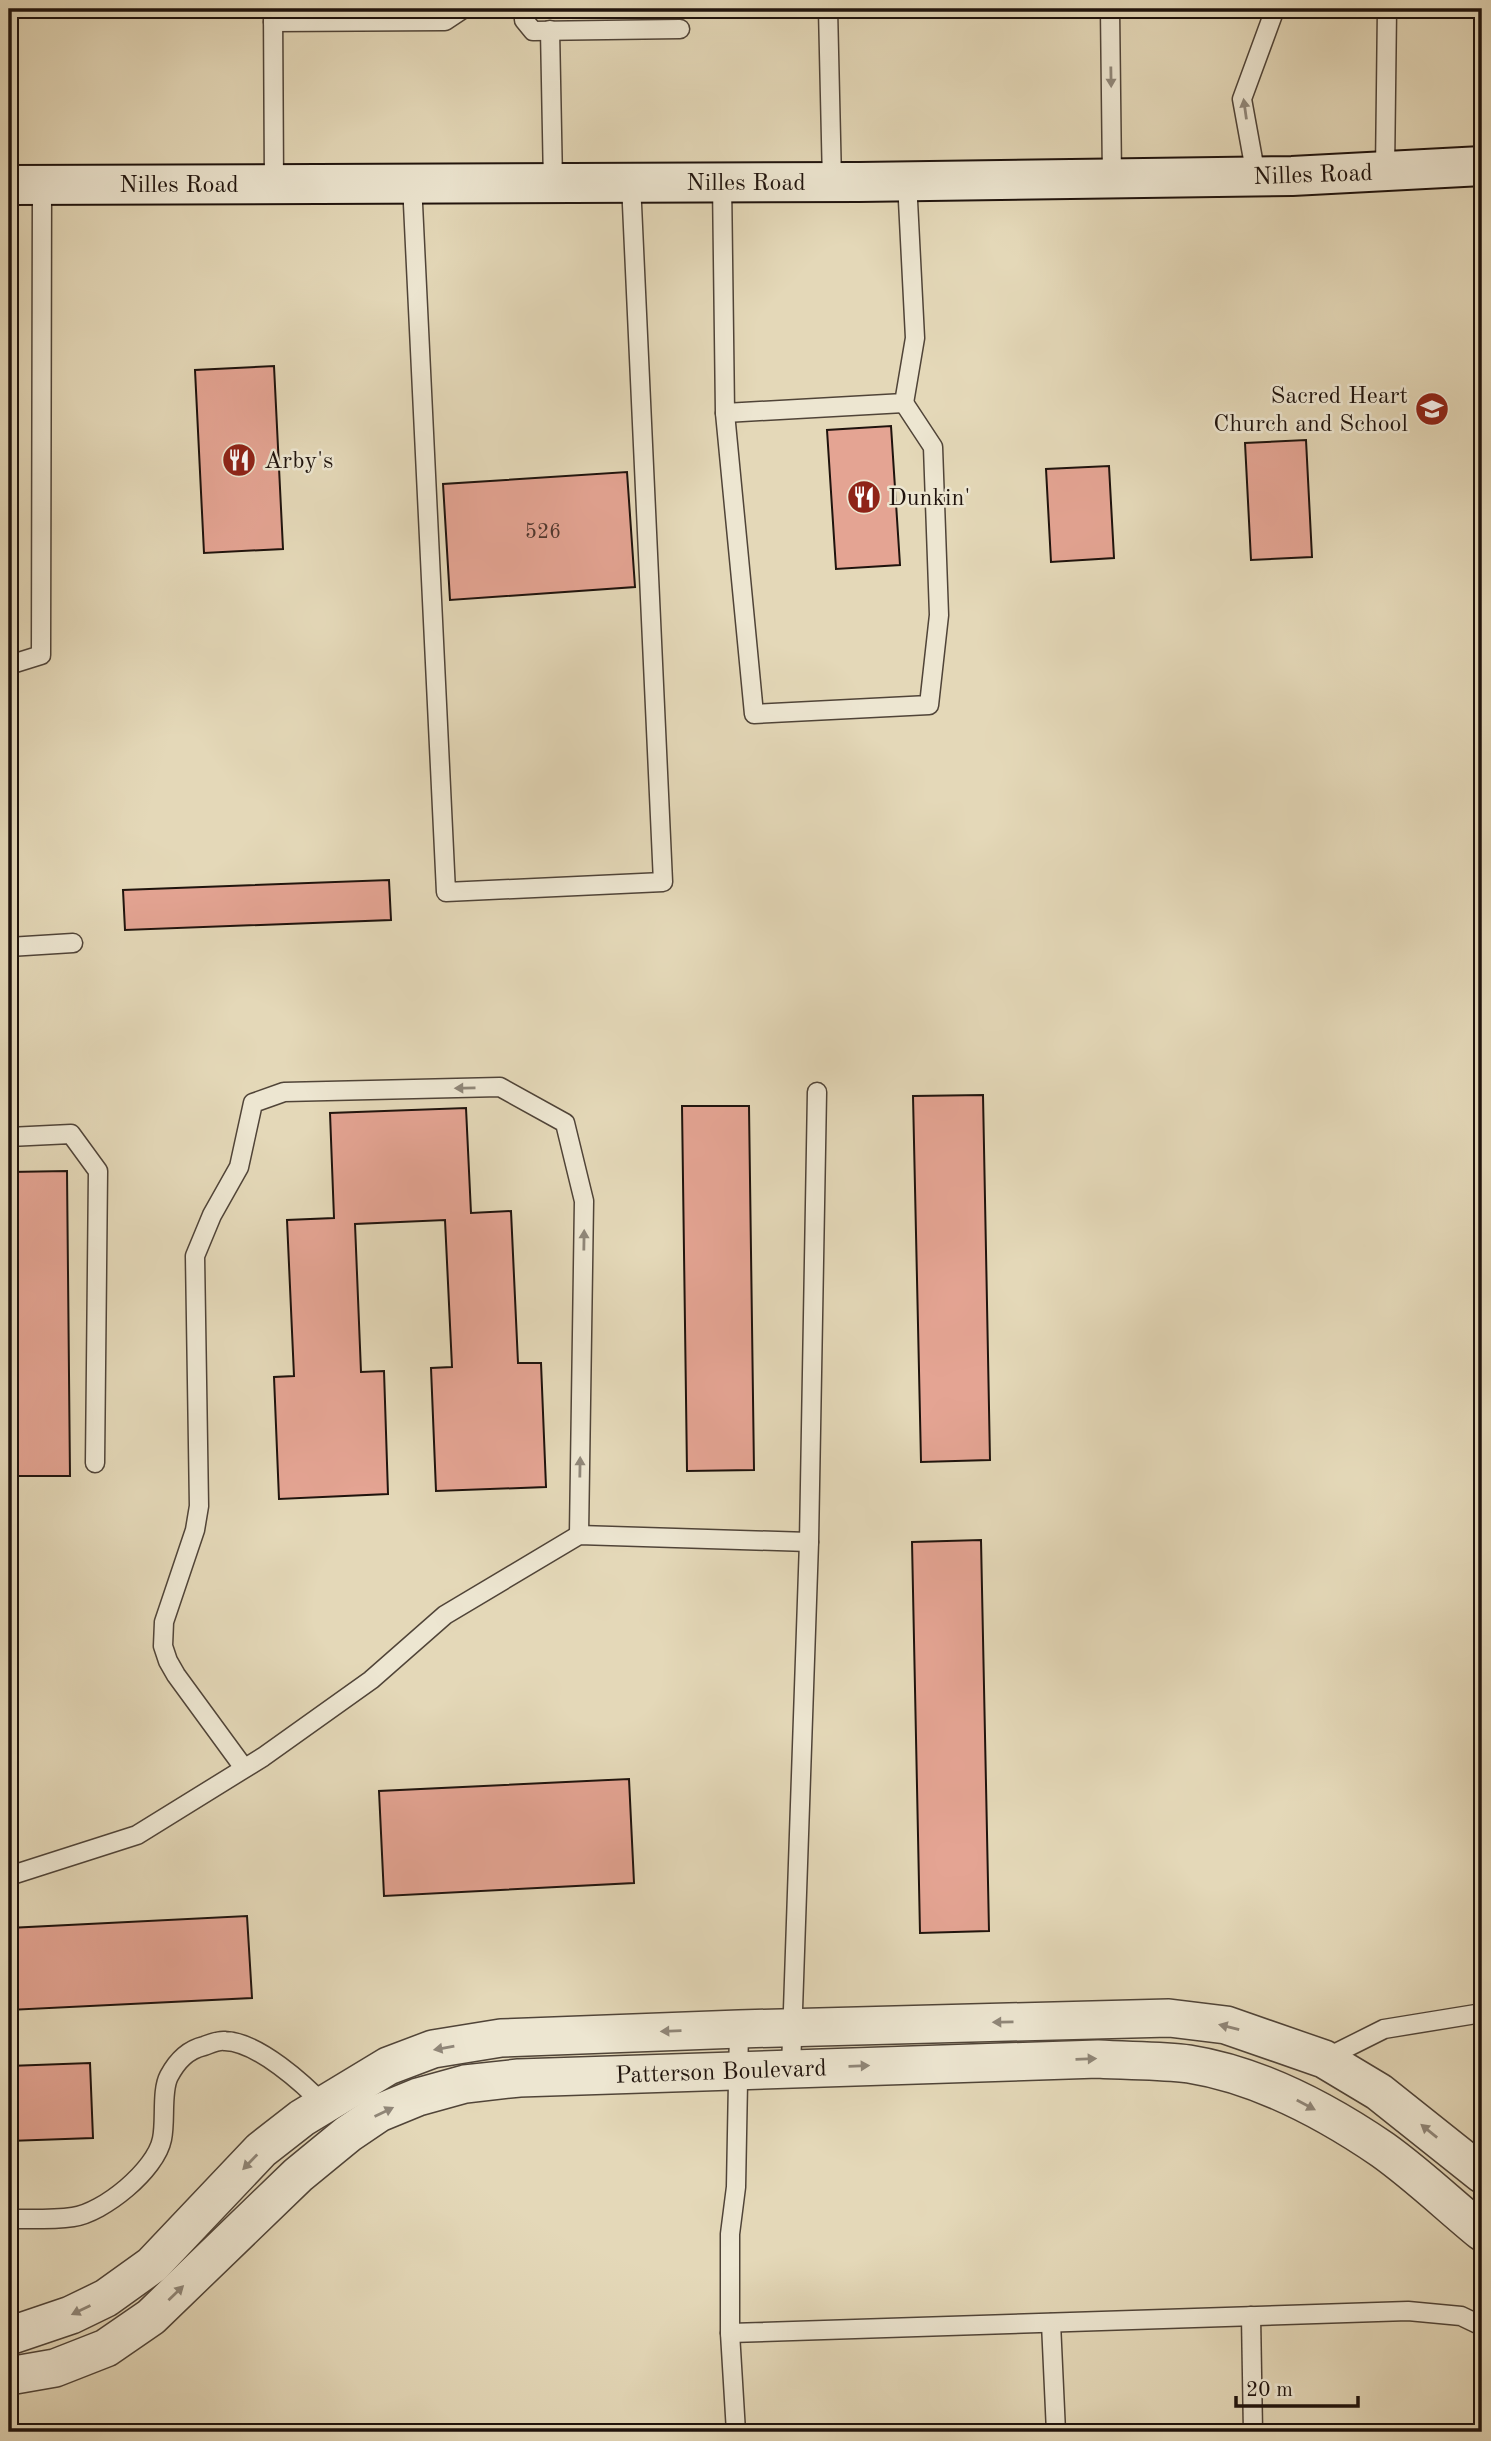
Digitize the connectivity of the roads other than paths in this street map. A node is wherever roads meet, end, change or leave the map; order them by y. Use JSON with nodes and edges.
{"nodes":[{"id":1,"x":463,"y":9,"type":"edge"},
{"id":2,"x":524,"y":9,"type":"edge"},
{"id":3,"x":828,"y":9,"type":"edge"},
{"id":4,"x":1110,"y":9,"type":"edge"},
{"id":5,"x":1275,"y":9,"type":"edge"},
{"id":6,"x":1387,"y":9,"type":"edge"},
{"id":7,"x":273,"y":16,"type":"edge"},
{"id":8,"x":680,"y":29,"type":"dead end"},
{"id":9,"x":550,"y":30,"type":"junction"},
{"id":10,"x":1482,"y":166,"type":"edge"},
{"id":11,"x":1385,"y":171,"type":"junction"},
{"id":12,"x":1256,"y":176,"type":"junction"},
{"id":13,"x":1112,"y":178,"type":"junction"},
{"id":14,"x":907,"y":181,"type":"junction"},
{"id":15,"x":832,"y":182,"type":"junction"},
{"id":16,"x":412,"y":183,"type":"junction"},
{"id":17,"x":552,"y":183,"type":"junction"},
{"id":18,"x":631,"y":183,"type":"junction"},
{"id":19,"x":722,"y":183,"type":"junction"},
{"id":20,"x":274,"y":184,"type":"junction"},
{"id":21,"x":25,"y":185,"type":"edge"},
{"id":22,"x":904,"y":403,"type":"junction"},
{"id":23,"x":725,"y":414,"type":"junction"},
{"id":24,"x":9,"y":665,"type":"edge"},
{"id":25,"x":73,"y":943,"type":"dead end"},
{"id":26,"x":9,"y":947,"type":"edge"},
{"id":27,"x":817,"y":1092,"type":"dead end"},
{"id":28,"x":9,"y":1137,"type":"edge"},
{"id":29,"x":95,"y":1463,"type":"dead end"},
{"id":30,"x":579,"y":1535,"type":"junction"},
{"id":31,"x":808,"y":1542,"type":"junction"},
{"id":32,"x":244,"y":1768,"type":"junction"},
{"id":33,"x":9,"y":1876,"type":"edge"},
{"id":34,"x":1482,"y":2013,"type":"edge"},
{"id":35,"x":792,"y":2027,"type":"junction"},
{"id":36,"x":739,"y":2029,"type":"junction"},
{"id":37,"x":1324,"y":2059,"type":"junction"},
{"id":38,"x":791,"y":2068,"type":"junction"},
{"id":39,"x":738,"y":2070,"type":"junction"},
{"id":40,"x":324,"y":2105,"type":"junction"},
{"id":41,"x":348,"y":2134,"type":"junction"},
{"id":42,"x":1482,"y":2174,"type":"edge"},
{"id":43,"x":9,"y":2219,"type":"edge"},
{"id":44,"x":1482,"y":2232,"type":"edge"},
{"id":45,"x":1251,"y":2316,"type":"junction"},
{"id":46,"x":1051,"y":2323,"type":"junction"},
{"id":47,"x":1482,"y":2326,"type":"edge"},
{"id":48,"x":730,"y":2333,"type":"junction"},
{"id":49,"x":9,"y":2336,"type":"edge"},
{"id":50,"x":9,"y":2376,"type":"edge"},
{"id":51,"x":736,"y":2432,"type":"edge"},
{"id":52,"x":1056,"y":2432,"type":"edge"},
{"id":53,"x":1253,"y":2432,"type":"edge"}],
"edges":[{"from":1,"to":7,"type":"lane"},
{"from":2,"to":9,"type":"lane"},
{"from":3,"to":15,"type":"lane"},
{"from":4,"to":13,"type":"lane","one_way":true},
{"from":12,"to":5,"type":"lane","one_way":true},
{"from":6,"to":11,"type":"lane"},
{"from":7,"to":20,"type":"lane"},
{"from":8,"to":9,"type":"lane"},
{"from":9,"to":17,"type":"lane"},
{"from":10,"to":11,"type":"street","name":"Nilles Road"},
{"from":11,"to":12,"type":"street","name":"Nilles Road"},
{"from":12,"to":13,"type":"street","name":"Nilles Road"},
{"from":13,"to":14,"type":"street","name":"Nilles Road"},
{"from":14,"to":15,"type":"street","name":"Nilles Road"},
{"from":14,"to":22,"type":"lane"},
{"from":15,"to":19,"type":"street","name":"Nilles Road"},
{"from":16,"to":17,"type":"street","name":"Nilles Road"},
{"from":16,"to":18,"type":"lane"},
{"from":16,"to":20,"type":"street","name":"Nilles Road"},
{"from":17,"to":18,"type":"street","name":"Nilles Road"},
{"from":18,"to":19,"type":"street","name":"Nilles Road"},
{"from":19,"to":23,"type":"lane"},
{"from":20,"to":21,"type":"street","name":"Nilles Road"},
{"from":21,"to":24,"type":"lane"},
{"from":22,"to":23,"type":"lane"},
{"from":22,"to":23,"type":"lane"},
{"from":25,"to":26,"type":"lane"},
{"from":27,"to":31,"type":"lane"},
{"from":28,"to":29,"type":"lane"},
{"from":30,"to":31,"type":"lane"},
{"from":30,"to":32,"type":"lane"},
{"from":30,"to":32,"type":"lane","one_way":true},
{"from":31,"to":35,"type":"lane"},
{"from":32,"to":33,"type":"lane"},
{"from":34,"to":37,"type":"lane"},
{"from":35,"to":36,"type":"street","name":"Patterson Boulevard"},
{"from":37,"to":35,"type":"street","name":"Patterson Boulevard","one_way":true},
{"from":35,"to":38,"type":"lane"},
{"from":36,"to":39,"type":"lane"},
{"from":36,"to":40,"type":"street","name":"Patterson Boulevard","one_way":true},
{"from":42,"to":37,"type":"street","name":"Patterson Boulevard","one_way":true},
{"from":38,"to":39,"type":"street","name":"Patterson Boulevard"},
{"from":38,"to":44,"type":"street","name":"Patterson Boulevard","one_way":true},
{"from":41,"to":39,"type":"street","name":"Patterson Boulevard","one_way":true},
{"from":39,"to":48,"type":"lane"},
{"from":40,"to":41,"type":"lane"},
{"from":40,"to":43,"type":"lane"},
{"from":40,"to":49,"type":"street","name":"Patterson Boulevard","one_way":true},
{"from":50,"to":41,"type":"street","name":"Patterson Boulevard","one_way":true},
{"from":45,"to":46,"type":"lane"},
{"from":45,"to":47,"type":"lane"},
{"from":45,"to":53,"type":"lane"},
{"from":46,"to":48,"type":"lane"},
{"from":46,"to":52,"type":"lane"},
{"from":48,"to":51,"type":"lane"}]}
